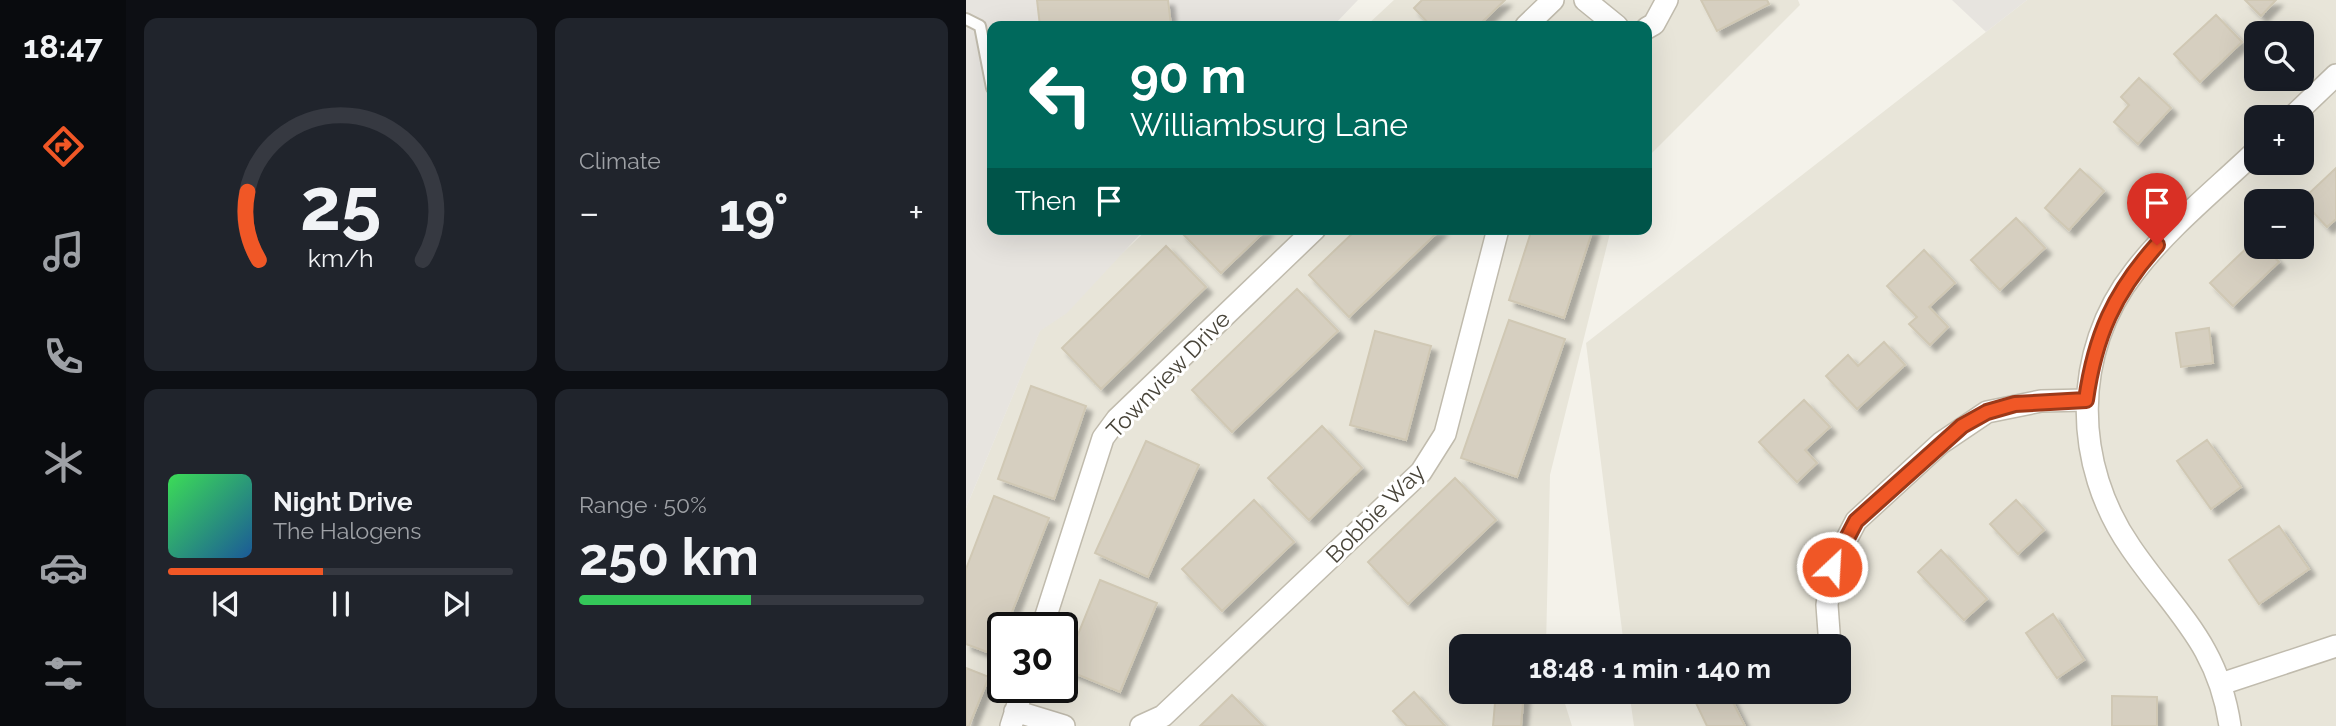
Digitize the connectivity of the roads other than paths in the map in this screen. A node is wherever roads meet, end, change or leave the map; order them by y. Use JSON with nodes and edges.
{"nodes":[{"id":1,"x":1553,"y":0,"type":"edge"},
{"id":2,"x":1585,"y":0,"type":"edge"},
{"id":3,"x":1667,"y":0,"type":"edge"},
{"id":4,"x":966,"y":19,"type":"edge"},
{"id":5,"x":1531,"y":21,"type":"edge"},
{"id":6,"x":1611,"y":21,"type":"edge"},
{"id":7,"x":1652,"y":25,"type":"edge"},
{"id":8,"x":987,"y":62,"type":"edge"},
{"id":9,"x":2336,"y":75,"type":"edge"},
{"id":10,"x":2305,"y":105,"type":"edge"},
{"id":11,"x":2244,"y":162,"type":"edge"},
{"id":12,"x":1309,"y":235,"type":"edge"},
{"id":13,"x":1496,"y":235,"type":"edge"},
{"id":14,"x":2086,"y":400,"type":"junction"},
{"id":15,"x":1047,"y":612,"type":"edge"},
{"id":16,"x":1829,"y":634,"type":"edge"},
{"id":17,"x":2336,"y":646,"type":"edge"},
{"id":18,"x":2221,"y":684,"type":"junction"},
{"id":19,"x":1013,"y":719,"type":"edge"},
{"id":20,"x":1064,"y":726,"type":"edge"},
{"id":21,"x":1141,"y":726,"type":"edge"},
{"id":22,"x":2230,"y":726,"type":"edge"}],
"edges":[{"from":1,"to":5,"type":"street"},
{"from":2,"to":6,"type":"street"},
{"from":3,"to":7,"type":"street"},
{"from":4,"to":8,"type":"lane"},
{"from":9,"to":10,"type":"street"},
{"from":11,"to":14,"type":"street"},
{"from":12,"to":15,"type":"street","name":"Townview Drive"},
{"from":13,"to":21,"type":"street","name":"Bobbie Way"},
{"from":14,"to":16,"type":"street"},
{"from":14,"to":18,"type":"street"},
{"from":17,"to":18,"type":"street"},
{"from":18,"to":22,"type":"street"},
{"from":19,"to":20,"type":"street"}]}
